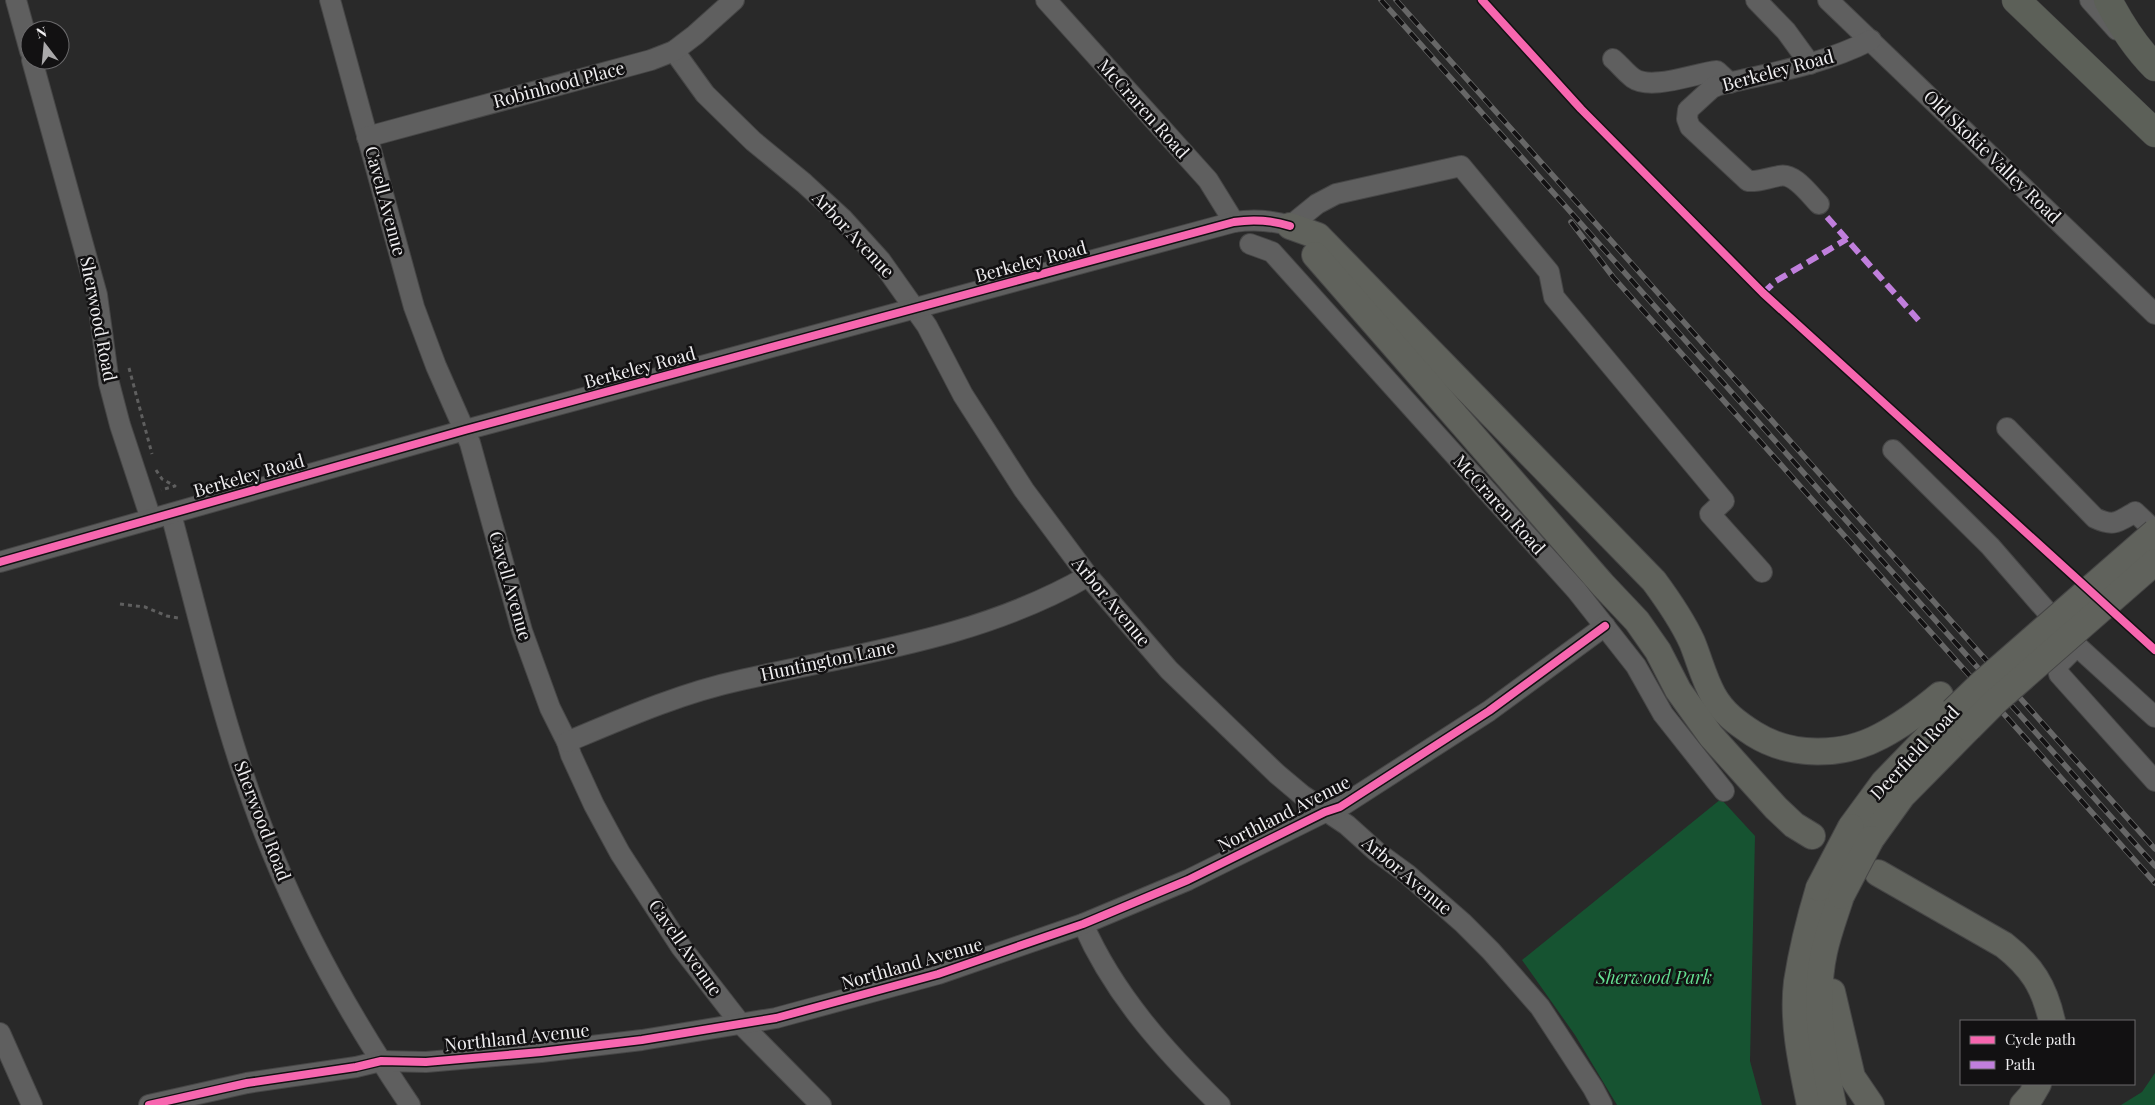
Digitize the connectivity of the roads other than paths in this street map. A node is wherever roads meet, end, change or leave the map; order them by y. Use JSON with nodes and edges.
{"nodes":[{"id":1,"x":16,"y":0,"type":"edge"},
{"id":2,"x":330,"y":0,"type":"edge"},
{"id":3,"x":734,"y":0,"type":"edge"},
{"id":4,"x":1046,"y":0,"type":"edge"},
{"id":5,"x":1756,"y":0,"type":"edge"},
{"id":6,"x":1828,"y":0,"type":"edge"},
{"id":7,"x":2016,"y":0,"type":"edge"},
{"id":8,"x":2090,"y":0,"type":"edge"},
{"id":9,"x":2108,"y":0,"type":"edge"},
{"id":10,"x":21,"y":20,"type":"edge"},
{"id":11,"x":1871,"y":40,"type":"junction"},
{"id":12,"x":674,"y":51,"type":"junction"},
{"id":13,"x":1614,"y":59,"type":"dead end"},
{"id":14,"x":2148,"y":60,"type":"edge"},
{"id":15,"x":1810,"y":64,"type":"junction"},
{"id":16,"x":35,"y":70,"type":"edge"},
{"id":17,"x":1721,"y":86,"type":"junction"},
{"id":18,"x":2155,"y":133,"type":"edge"},
{"id":19,"x":367,"y":138,"type":"junction"},
{"id":20,"x":1819,"y":204,"type":"dead end"},
{"id":21,"x":1234,"y":222,"type":"junction"},
{"id":22,"x":1290,"y":226,"type":"junction"},
{"id":23,"x":1250,"y":244,"type":"dead end"},
{"id":24,"x":915,"y":309,"type":"junction"},
{"id":25,"x":2155,"y":314,"type":"edge"},
{"id":26,"x":2007,"y":428,"type":"dead end"},
{"id":27,"x":465,"y":430,"type":"junction"},
{"id":28,"x":1893,"y":450,"type":"dead end"},
{"id":29,"x":171,"y":514,"type":"junction"},
{"id":30,"x":151,"y":519,"type":"junction"},
{"id":31,"x":2155,"y":531,"type":"edge"},
{"id":32,"x":0,"y":562,"type":"edge"},
{"id":33,"x":2155,"y":562,"type":"edge"},
{"id":34,"x":1762,"y":572,"type":"dead end"},
{"id":35,"x":1088,"y":576,"type":"junction"},
{"id":36,"x":1605,"y":626,"type":"junction"},
{"id":37,"x":2077,"y":646,"type":"junction"},
{"id":38,"x":1954,"y":711,"type":"junction"},
{"id":39,"x":2155,"y":717,"type":"edge"},
{"id":40,"x":567,"y":742,"type":"junction"},
{"id":41,"x":2155,"y":781,"type":"edge"},
{"id":42,"x":1724,"y":791,"type":"dead end"},
{"id":43,"x":1325,"y":812,"type":"junction"},
{"id":44,"x":1812,"y":836,"type":"dead end"},
{"id":45,"x":1878,"y":874,"type":"dead end"},
{"id":46,"x":1830,"y":892,"type":"junction"},
{"id":47,"x":1083,"y":924,"type":"junction"},
{"id":48,"x":1824,"y":952,"type":"junction"},
{"id":49,"x":2052,"y":1020,"type":"edge"},
{"id":50,"x":740,"y":1023,"type":"junction"},
{"id":51,"x":0,"y":1033,"type":"edge"},
{"id":52,"x":381,"y":1061,"type":"junction"},
{"id":53,"x":2037,"y":1085,"type":"edge"},
{"id":54,"x":32,"y":1105,"type":"edge"},
{"id":55,"x":149,"y":1105,"type":"edge"},
{"id":56,"x":410,"y":1105,"type":"edge"},
{"id":57,"x":822,"y":1105,"type":"edge"},
{"id":58,"x":1220,"y":1105,"type":"edge"},
{"id":59,"x":1602,"y":1105,"type":"edge"},
{"id":60,"x":1810,"y":1105,"type":"edge"},
{"id":61,"x":1833,"y":1105,"type":"edge"},
{"id":62,"x":1871,"y":1105,"type":"edge"},
{"id":63,"x":2023,"y":1105,"type":"edge"}],
"edges":[{"from":1,"to":10,"type":"street"},
{"from":2,"to":19,"type":"street","name":"Cavell Avenue"},
{"from":3,"to":12,"type":"street","name":"Robinhood Place"},
{"from":4,"to":21,"type":"street","name":"McCraren Road"},
{"from":5,"to":15,"type":"street"},
{"from":6,"to":11,"type":"street","name":"Old Skokie Valley Road"},
{"from":7,"to":18,"type":"highway"},
{"from":8,"to":14,"type":"street"},
{"from":9,"to":14,"type":"highway"},
{"from":11,"to":15,"type":"street","name":"Berkeley Road"},
{"from":11,"to":25,"type":"street","name":"Old Skokie Valley Road"},
{"from":12,"to":19,"type":"street","name":"Robinhood Place"},
{"from":12,"to":24,"type":"street","name":"Arbor Avenue"},
{"from":13,"to":17,"type":"street"},
{"from":15,"to":17,"type":"street","name":"Berkeley Road"},
{"from":16,"to":30,"type":"street","name":"Sherwood Road"},
{"from":17,"to":20,"type":"street"},
{"from":19,"to":27,"type":"street","name":"Cavell Avenue"},
{"from":21,"to":22,"type":"street","name":"Berkeley Road"},
{"from":21,"to":24,"type":"street","name":"Berkeley Road"},
{"from":22,"to":34,"type":"street"},
{"from":22,"to":38,"type":"main road"},
{"from":22,"to":44,"type":"main road"},
{"from":23,"to":36,"type":"street","name":"McCraren Road"},
{"from":24,"to":27,"type":"street","name":"Berkeley Road"},
{"from":24,"to":35,"type":"street","name":"Arbor Avenue"},
{"from":26,"to":31,"type":"street"},
{"from":27,"to":29,"type":"street","name":"Berkeley Road"},
{"from":27,"to":40,"type":"street","name":"Cavell Avenue"},
{"from":28,"to":37,"type":"street"},
{"from":29,"to":30,"type":"street","name":"Berkeley Road"},
{"from":29,"to":52,"type":"street","name":"Sherwood Road"},
{"from":30,"to":32,"type":"street","name":"Berkeley Road"},
{"from":31,"to":38,"type":"main road","bridge":true},
{"from":33,"to":38,"type":"main road","name":"Deerfield Road","bridge":true},
{"from":35,"to":40,"type":"street","name":"Huntington Lane"},
{"from":35,"to":43,"type":"street","name":"Arbor Avenue"},
{"from":36,"to":42,"type":"street","name":"McCraren Road"},
{"from":36,"to":43,"type":"street","name":"Northland Avenue"},
{"from":37,"to":39,"type":"street"},
{"from":37,"to":41,"type":"street"},
{"from":38,"to":46,"type":"main road","name":"Deerfield Road","bridge":true},
{"from":40,"to":50,"type":"street","name":"Cavell Avenue"},
{"from":43,"to":47,"type":"street","name":"Northland Avenue"},
{"from":43,"to":59,"type":"street","name":"Arbor Avenue"},
{"from":45,"to":49,"type":"main road"},
{"from":46,"to":48,"type":"main road","name":"Deerfield Road"},
{"from":46,"to":60,"type":"main road","name":"Deerfield Road"},
{"from":47,"to":50,"type":"street","name":"Northland Avenue"},
{"from":47,"to":58,"type":"street"},
{"from":48,"to":61,"type":"main road","name":"Deerfield Road"},
{"from":48,"to":62,"type":"main road"},
{"from":50,"to":52,"type":"street","name":"Northland Avenue"},
{"from":50,"to":57,"type":"street","name":"Cavell Avenue"},
{"from":51,"to":54,"type":"street"},
{"from":52,"to":55,"type":"street","name":"Northland Avenue"},
{"from":52,"to":56,"type":"street","name":"Sherwood Road"},
{"from":53,"to":63,"type":"main road"}]}
